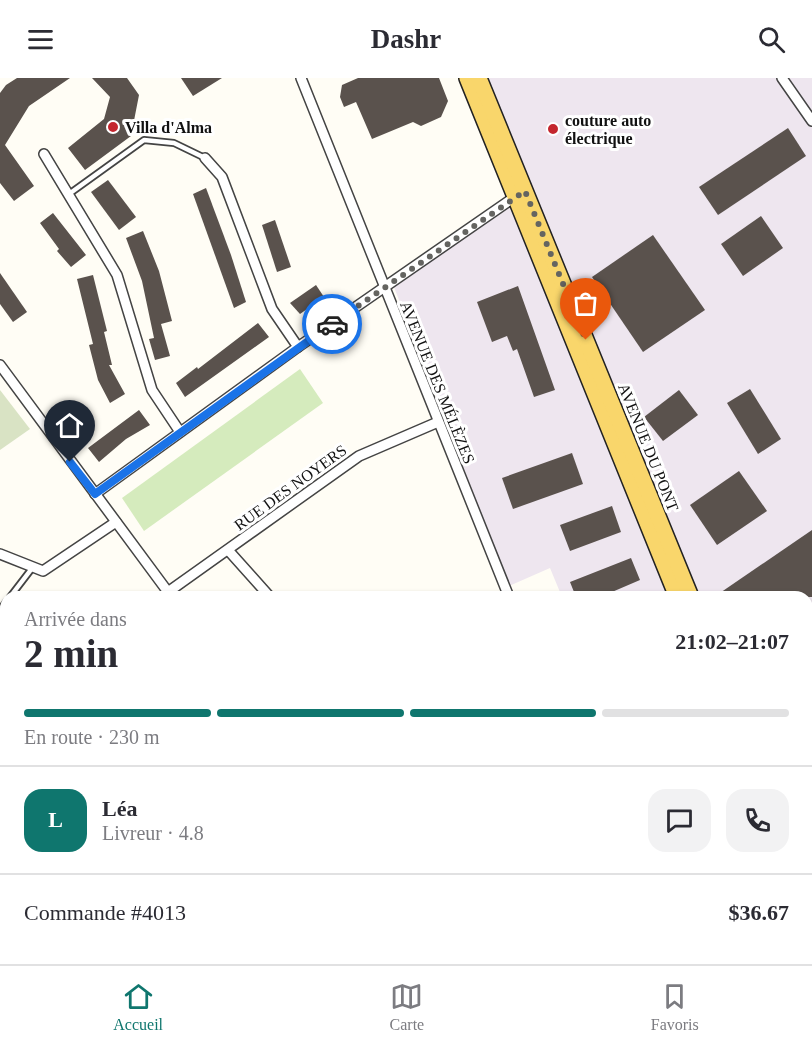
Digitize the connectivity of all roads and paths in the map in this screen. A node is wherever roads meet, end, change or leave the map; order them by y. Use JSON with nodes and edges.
{"nodes":[{"id":1,"x":301,"y":78,"type":"edge"},
{"id":2,"x":477,"y":78,"type":"edge"},
{"id":3,"x":782,"y":78,"type":"edge"},
{"id":4,"x":812,"y":121,"type":"edge"},
{"id":5,"x":44,"y":154,"type":"dead end"},
{"id":6,"x":205,"y":158,"type":"joint"},
{"id":7,"x":69,"y":194,"type":"junction"},
{"id":8,"x":520,"y":194,"type":"junction"},
{"id":9,"x":384,"y":286,"type":"junction"},
{"id":10,"x":298,"y":347,"type":"junction"},
{"id":11,"x":0,"y":365,"type":"edge"},
{"id":12,"x":438,"y":422,"type":"junction"},
{"id":13,"x":180,"y":432,"type":"junction"},
{"id":14,"x":95,"y":494,"type":"junction"},
{"id":15,"x":116,"y":522,"type":"junction"},
{"id":16,"x":228,"y":550,"type":"junction"},
{"id":17,"x":0,"y":554,"type":"edge"},
{"id":18,"x":33,"y":567,"type":"junction"},
{"id":19,"x":15,"y":591,"type":"edge"},
{"id":20,"x":167,"y":591,"type":"edge"},
{"id":21,"x":169,"y":591,"type":"edge"},
{"id":22,"x":265,"y":591,"type":"edge"},
{"id":23,"x":507,"y":591,"type":"edge"},
{"id":24,"x":675,"y":591,"type":"edge"},
{"id":25,"x":688,"y":591,"type":"edge"}],
"edges":[{"from":1,"to":9,"type":"street","name":"AVENUE DES MÉLÈZES"},
{"from":2,"to":8,"type":"main road","name":"AVENUE DU PONT"},
{"from":3,"to":4,"type":"street"},
{"from":5,"to":7,"type":"street"},
{"from":6,"to":7,"type":"lane"},
{"from":6,"to":10,"type":"street"},
{"from":7,"to":13,"type":"street"},
{"from":8,"to":9,"type":"street"},
{"from":8,"to":24,"type":"main road","name":"AVENUE DU PONT"},
{"from":8,"to":25,"type":"main road","name":"AVENUE DU PONT"},
{"from":9,"to":10,"type":"street"},
{"from":9,"to":12,"type":"street","name":"AVENUE DES MÉLÈZES"},
{"from":10,"to":13,"type":"street"},
{"from":11,"to":14,"type":"street"},
{"from":12,"to":16,"type":"street","name":"RUE DES NOYERS"},
{"from":12,"to":23,"type":"street","name":"AVENUE DES MÉLÈZES"},
{"from":13,"to":14,"type":"street"},
{"from":14,"to":15,"type":"street"},
{"from":15,"to":18,"type":"street"},
{"from":15,"to":20,"type":"street","name":"RUE DES NOYERS"},
{"from":16,"to":21,"type":"street","name":"RUE DES NOYERS"},
{"from":16,"to":22,"type":"street"},
{"from":17,"to":18,"type":"street"},
{"from":18,"to":19,"type":"lane"}]}
